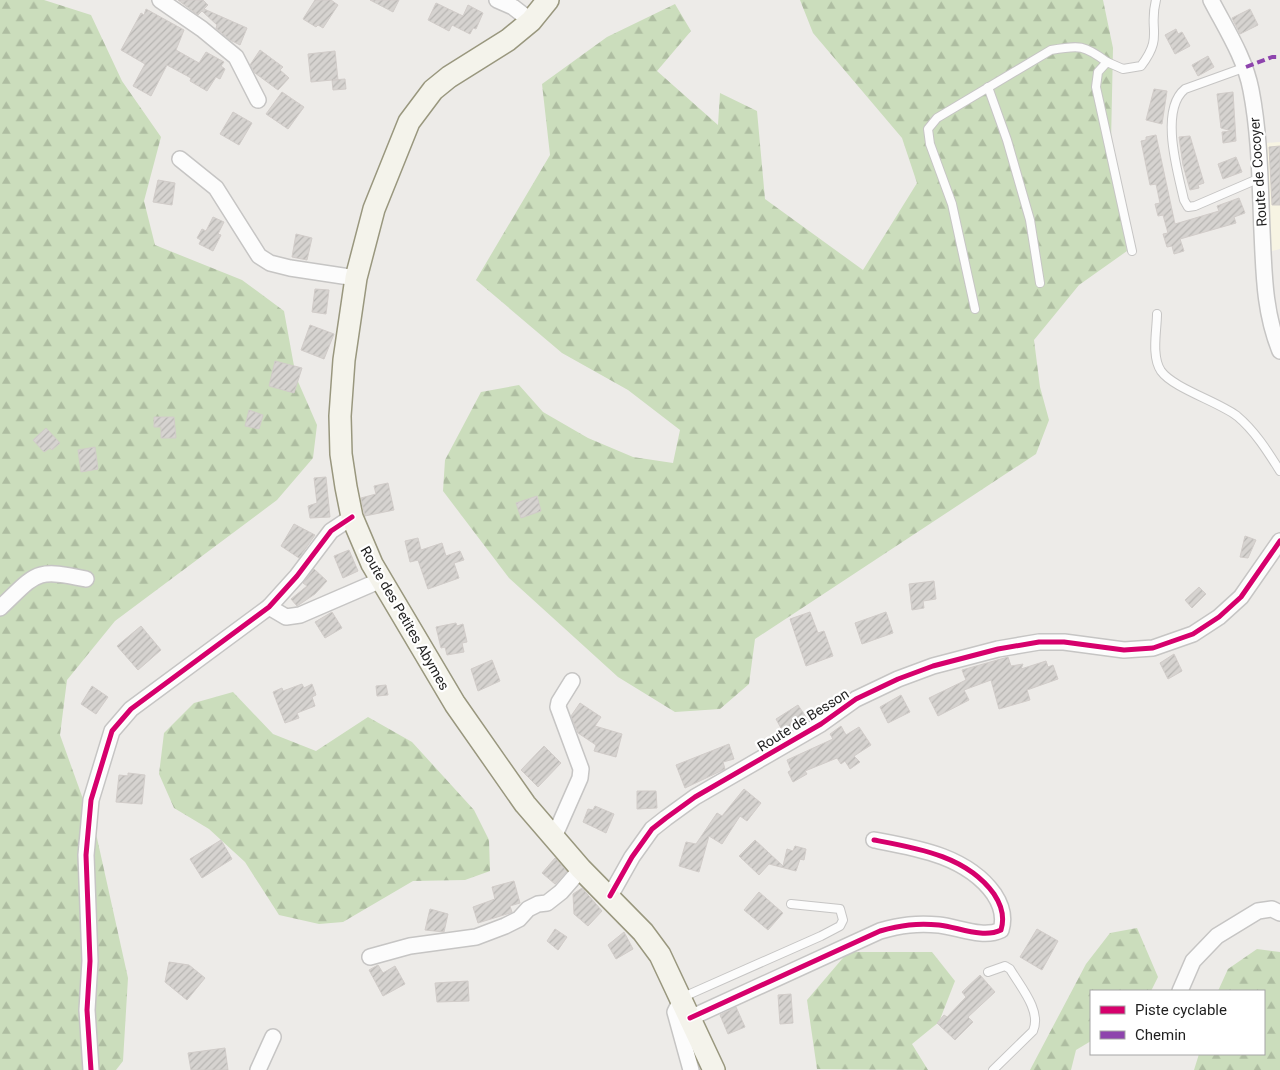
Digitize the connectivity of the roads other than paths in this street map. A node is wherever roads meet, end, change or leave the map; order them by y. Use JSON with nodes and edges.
{"nodes":[{"id":1,"x":160,"y":0,"type":"edge"},
{"id":2,"x":497,"y":0,"type":"edge"},
{"id":3,"x":548,"y":0,"type":"edge"},
{"id":4,"x":1156,"y":0,"type":"edge"},
{"id":5,"x":1211,"y":0,"type":"edge"},
{"id":6,"x":531,"y":21,"type":"junction"},
{"id":7,"x":1107,"y":62,"type":"junction"},
{"id":8,"x":1246,"y":67,"type":"junction"},
{"id":9,"x":988,"y":87,"type":"junction"},
{"id":10,"x":258,"y":100,"type":"dead end"},
{"id":11,"x":180,"y":158,"type":"dead end"},
{"id":12,"x":1260,"y":178,"type":"junction"},
{"id":13,"x":1132,"y":251,"type":"dead end"},
{"id":14,"x":356,"y":278,"type":"junction"},
{"id":15,"x":1040,"y":283,"type":"dead end"},
{"id":16,"x":975,"y":309,"type":"dead end"},
{"id":17,"x":1157,"y":314,"type":"dead end"},
{"id":18,"x":1280,"y":351,"type":"edge"},
{"id":19,"x":1280,"y":471,"type":"edge"},
{"id":20,"x":352,"y":517,"type":"junction"},
{"id":21,"x":1280,"y":540,"type":"edge"},
{"id":22,"x":86,"y":579,"type":"dead end"},
{"id":23,"x":381,"y":580,"type":"junction"},
{"id":24,"x":268,"y":607,"type":"junction"},
{"id":25,"x":0,"y":608,"type":"edge"},
{"id":26,"x":572,"y":681,"type":"dead end"},
{"id":27,"x":554,"y":837,"type":"junction"},
{"id":28,"x":874,"y":840,"type":"dead end"},
{"id":29,"x":581,"y":869,"type":"junction"},
{"id":30,"x":610,"y":896,"type":"junction"},
{"id":31,"x":791,"y":904,"type":"dead end"},
{"id":32,"x":1280,"y":913,"type":"edge"},
{"id":33,"x":370,"y":957,"type":"dead end"},
{"id":34,"x":988,"y":972,"type":"dead end"},
{"id":35,"x":1180,"y":990,"type":"edge"},
{"id":36,"x":685,"y":1007,"type":"junction"},
{"id":37,"x":273,"y":1037,"type":"dead end"},
{"id":38,"x":91,"y":1070,"type":"edge"},
{"id":39,"x":258,"y":1070,"type":"edge"},
{"id":40,"x":691,"y":1070,"type":"edge"},
{"id":41,"x":714,"y":1070,"type":"edge"},
{"id":42,"x":993,"y":1070,"type":"edge"}],
"edges":[{"from":1,"to":10,"type":"street"},
{"from":2,"to":6,"type":"street"},
{"from":3,"to":6,"type":"main road","name":"Route des Petites Abymes"},
{"from":4,"to":7,"type":"lane"},
{"from":5,"to":8,"type":"street","name":"Route de Cocoyer"},
{"from":6,"to":14,"type":"main road","name":"Route des Petites Abymes"},
{"from":7,"to":9,"type":"lane"},
{"from":7,"to":13,"type":"lane"},
{"from":8,"to":12,"type":"street","name":"Route de Cocoyer"},
{"from":8,"to":12,"type":"lane"},
{"from":9,"to":15,"type":"lane"},
{"from":9,"to":16,"type":"lane"},
{"from":11,"to":14,"type":"street"},
{"from":12,"to":18,"type":"street","name":"Route de Cocoyer"},
{"from":14,"to":20,"type":"main road","name":"Route des Petites Abymes"},
{"from":17,"to":19,"type":"lane"},
{"from":20,"to":23,"type":"main road","name":"Route des Petites Abymes"},
{"from":20,"to":24,"type":"street"},
{"from":21,"to":30,"type":"street","name":"Route de Besson"},
{"from":22,"to":25,"type":"street"},
{"from":23,"to":24,"type":"street"},
{"from":23,"to":27,"type":"main road","name":"Route des Petites Abymes"},
{"from":24,"to":38,"type":"street"},
{"from":26,"to":27,"type":"street"},
{"from":27,"to":29,"type":"main road","name":"Route des Petites Abymes"},
{"from":28,"to":36,"type":"street"},
{"from":29,"to":30,"type":"main road","name":"Route des Petites Abymes"},
{"from":29,"to":33,"type":"street"},
{"from":30,"to":36,"type":"main road"},
{"from":31,"to":36,"type":"lane"},
{"from":32,"to":35,"type":"street"},
{"from":34,"to":42,"type":"lane"},
{"from":36,"to":40,"type":"street"},
{"from":36,"to":41,"type":"main road"},
{"from":37,"to":39,"type":"street"}]}
